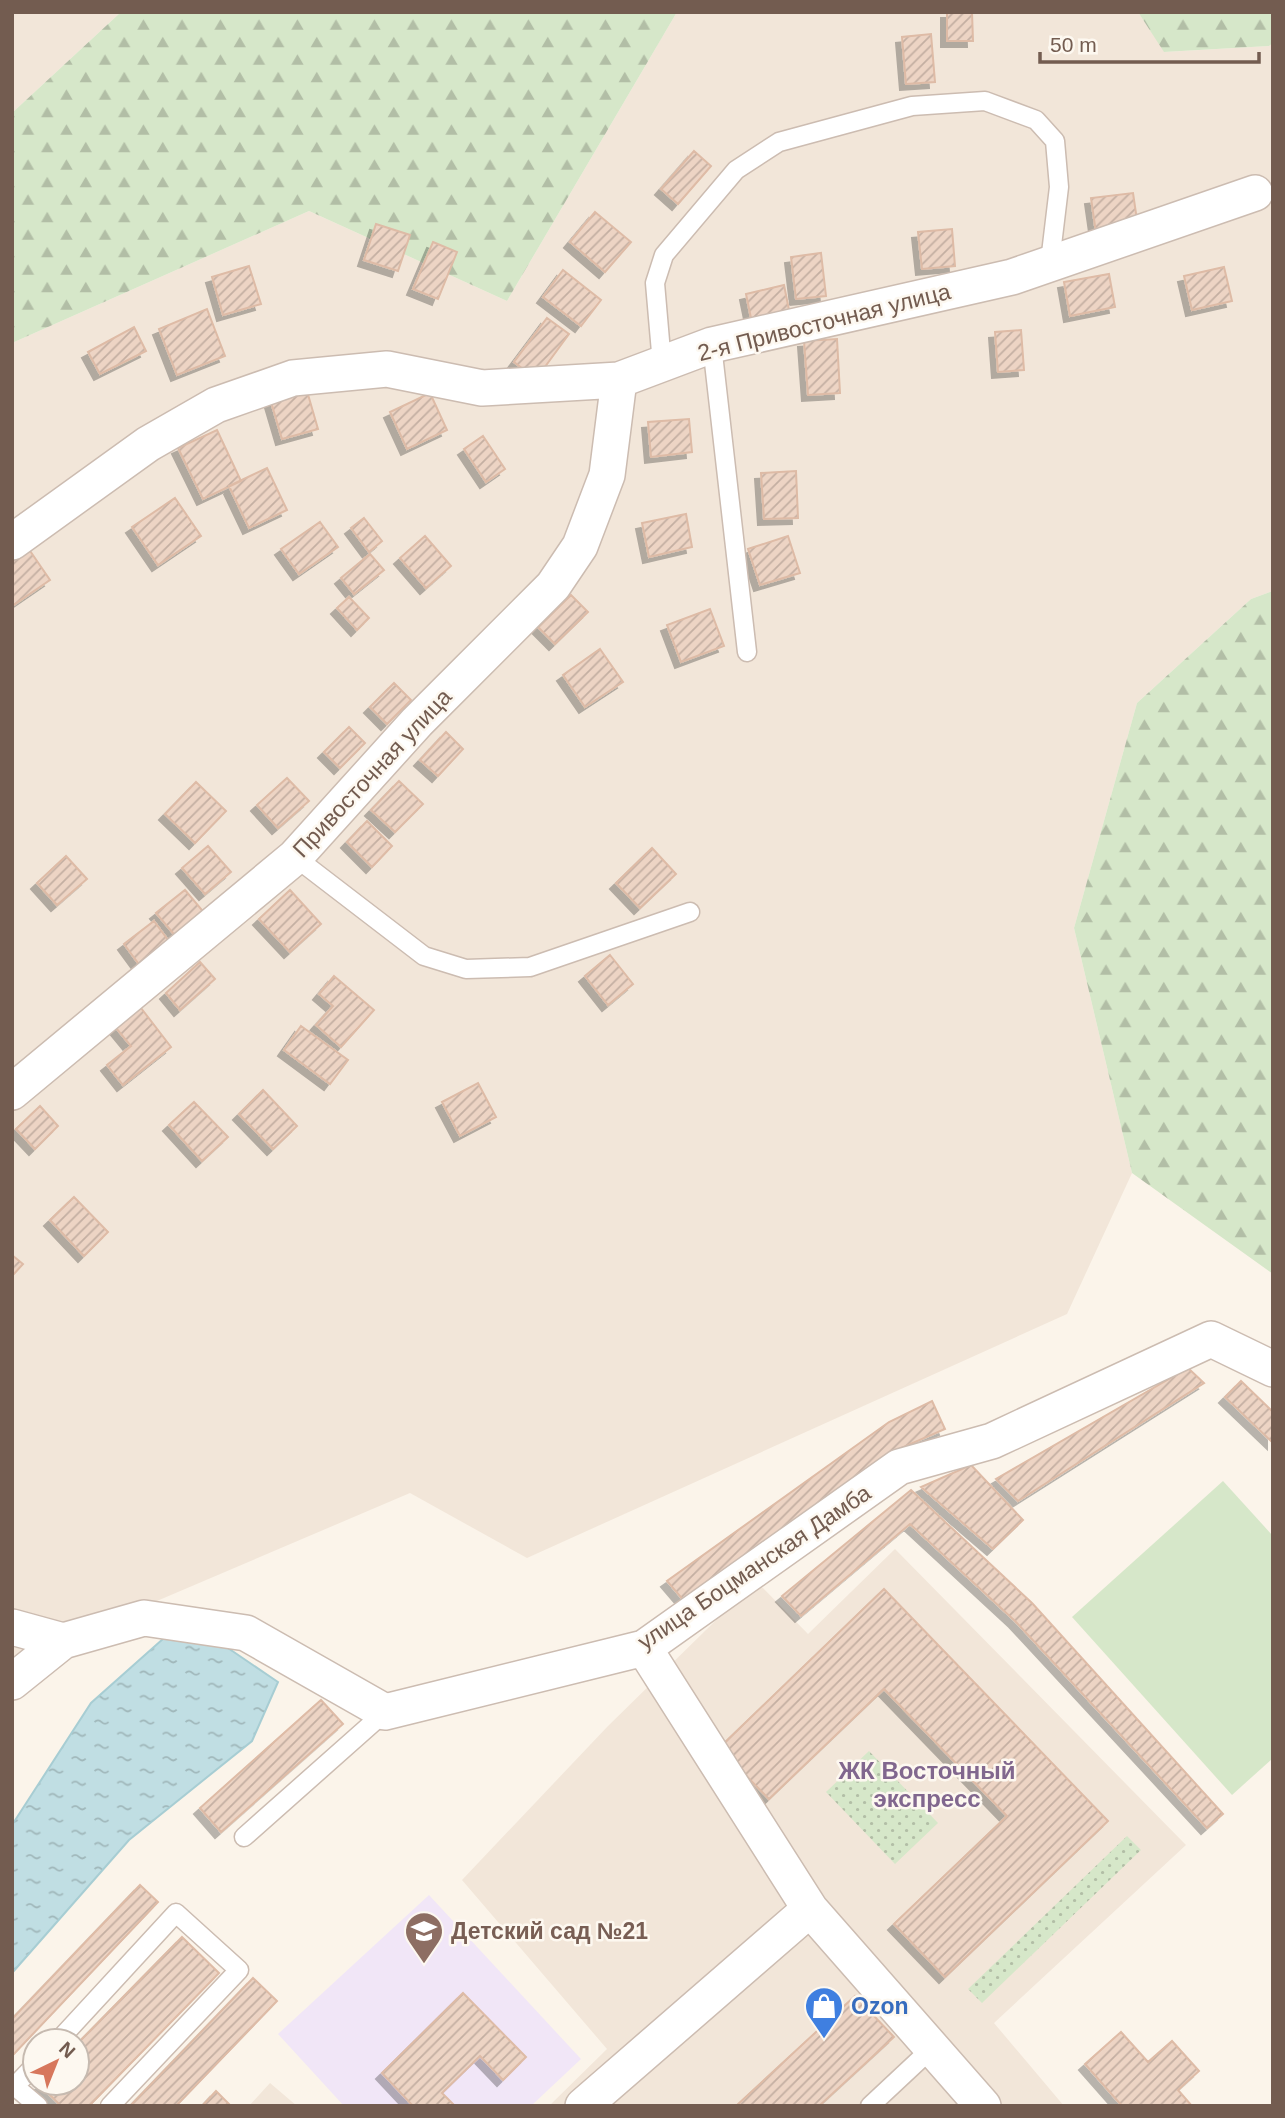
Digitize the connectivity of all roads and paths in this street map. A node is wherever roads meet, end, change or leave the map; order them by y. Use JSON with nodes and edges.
{"nodes":[{"id":1,"x":1255,"y":193,"type":"dead end"},
{"id":2,"x":1050,"y":262,"type":"junction"},
{"id":3,"x":712,"y":345,"type":"junction"},
{"id":4,"x":662,"y":364,"type":"junction"},
{"id":5,"x":619,"y":380,"type":"junction"},
{"id":6,"x":12,"y":542,"type":"edge"},
{"id":7,"x":747,"y":652,"type":"dead end"},
{"id":8,"x":295,"y":857,"type":"junction"},
{"id":9,"x":690,"y":912,"type":"dead end"},
{"id":10,"x":12,"y":1092,"type":"edge"},
{"id":11,"x":1273,"y":1369,"type":"edge"},
{"id":12,"x":12,"y":1627,"type":"edge"},
{"id":13,"x":63,"y":1641,"type":"junction"},
{"id":14,"x":644,"y":1648,"type":"junction"},
{"id":15,"x":12,"y":1682,"type":"edge"},
{"id":16,"x":385,"y":1712,"type":"junction"},
{"id":17,"x":244,"y":1837,"type":"dead end"},
{"id":18,"x":810,"y":1909,"type":"junction"},
{"id":19,"x":71,"y":2027,"type":"edge"},
{"id":20,"x":931,"y":2049,"type":"junction"},
{"id":21,"x":14,"y":2085,"type":"edge"},
{"id":22,"x":38,"y":2106,"type":"edge"},
{"id":23,"x":110,"y":2106,"type":"edge"},
{"id":24,"x":583,"y":2106,"type":"edge"},
{"id":25,"x":870,"y":2106,"type":"edge"},
{"id":26,"x":982,"y":2106,"type":"edge"}],
"edges":[{"from":1,"to":2,"type":"street","name":"2-я Привосточная улица"},
{"from":2,"to":3,"type":"street","name":"2-я Привосточная улица"},
{"from":2,"to":4,"type":"lane"},
{"from":3,"to":4,"type":"street","name":"2-я Привосточная улица"},
{"from":3,"to":7,"type":"lane"},
{"from":4,"to":5,"type":"street","name":"2-я Привосточная улица"},
{"from":5,"to":6,"type":"street","name":"2-я Привосточная улица"},
{"from":5,"to":8,"type":"street","name":"Привосточная улица"},
{"from":8,"to":9,"type":"lane"},
{"from":8,"to":10,"type":"street","name":"Привосточная улица"},
{"from":11,"to":14,"type":"street","name":"улица Боцманская Дамба"},
{"from":12,"to":13,"type":"street"},
{"from":13,"to":15,"type":"street"},
{"from":13,"to":16,"type":"street"},
{"from":14,"to":16,"type":"street","name":"улица Боцманская Дамба"},
{"from":14,"to":18,"type":"street"},
{"from":16,"to":17,"type":"lane"},
{"from":18,"to":20,"type":"street"},
{"from":18,"to":24,"type":"street"},
{"from":19,"to":23,"type":"lane"},
{"from":20,"to":25,"type":"lane"},
{"from":20,"to":26,"type":"street"},
{"from":21,"to":22,"type":"lane"}]}
